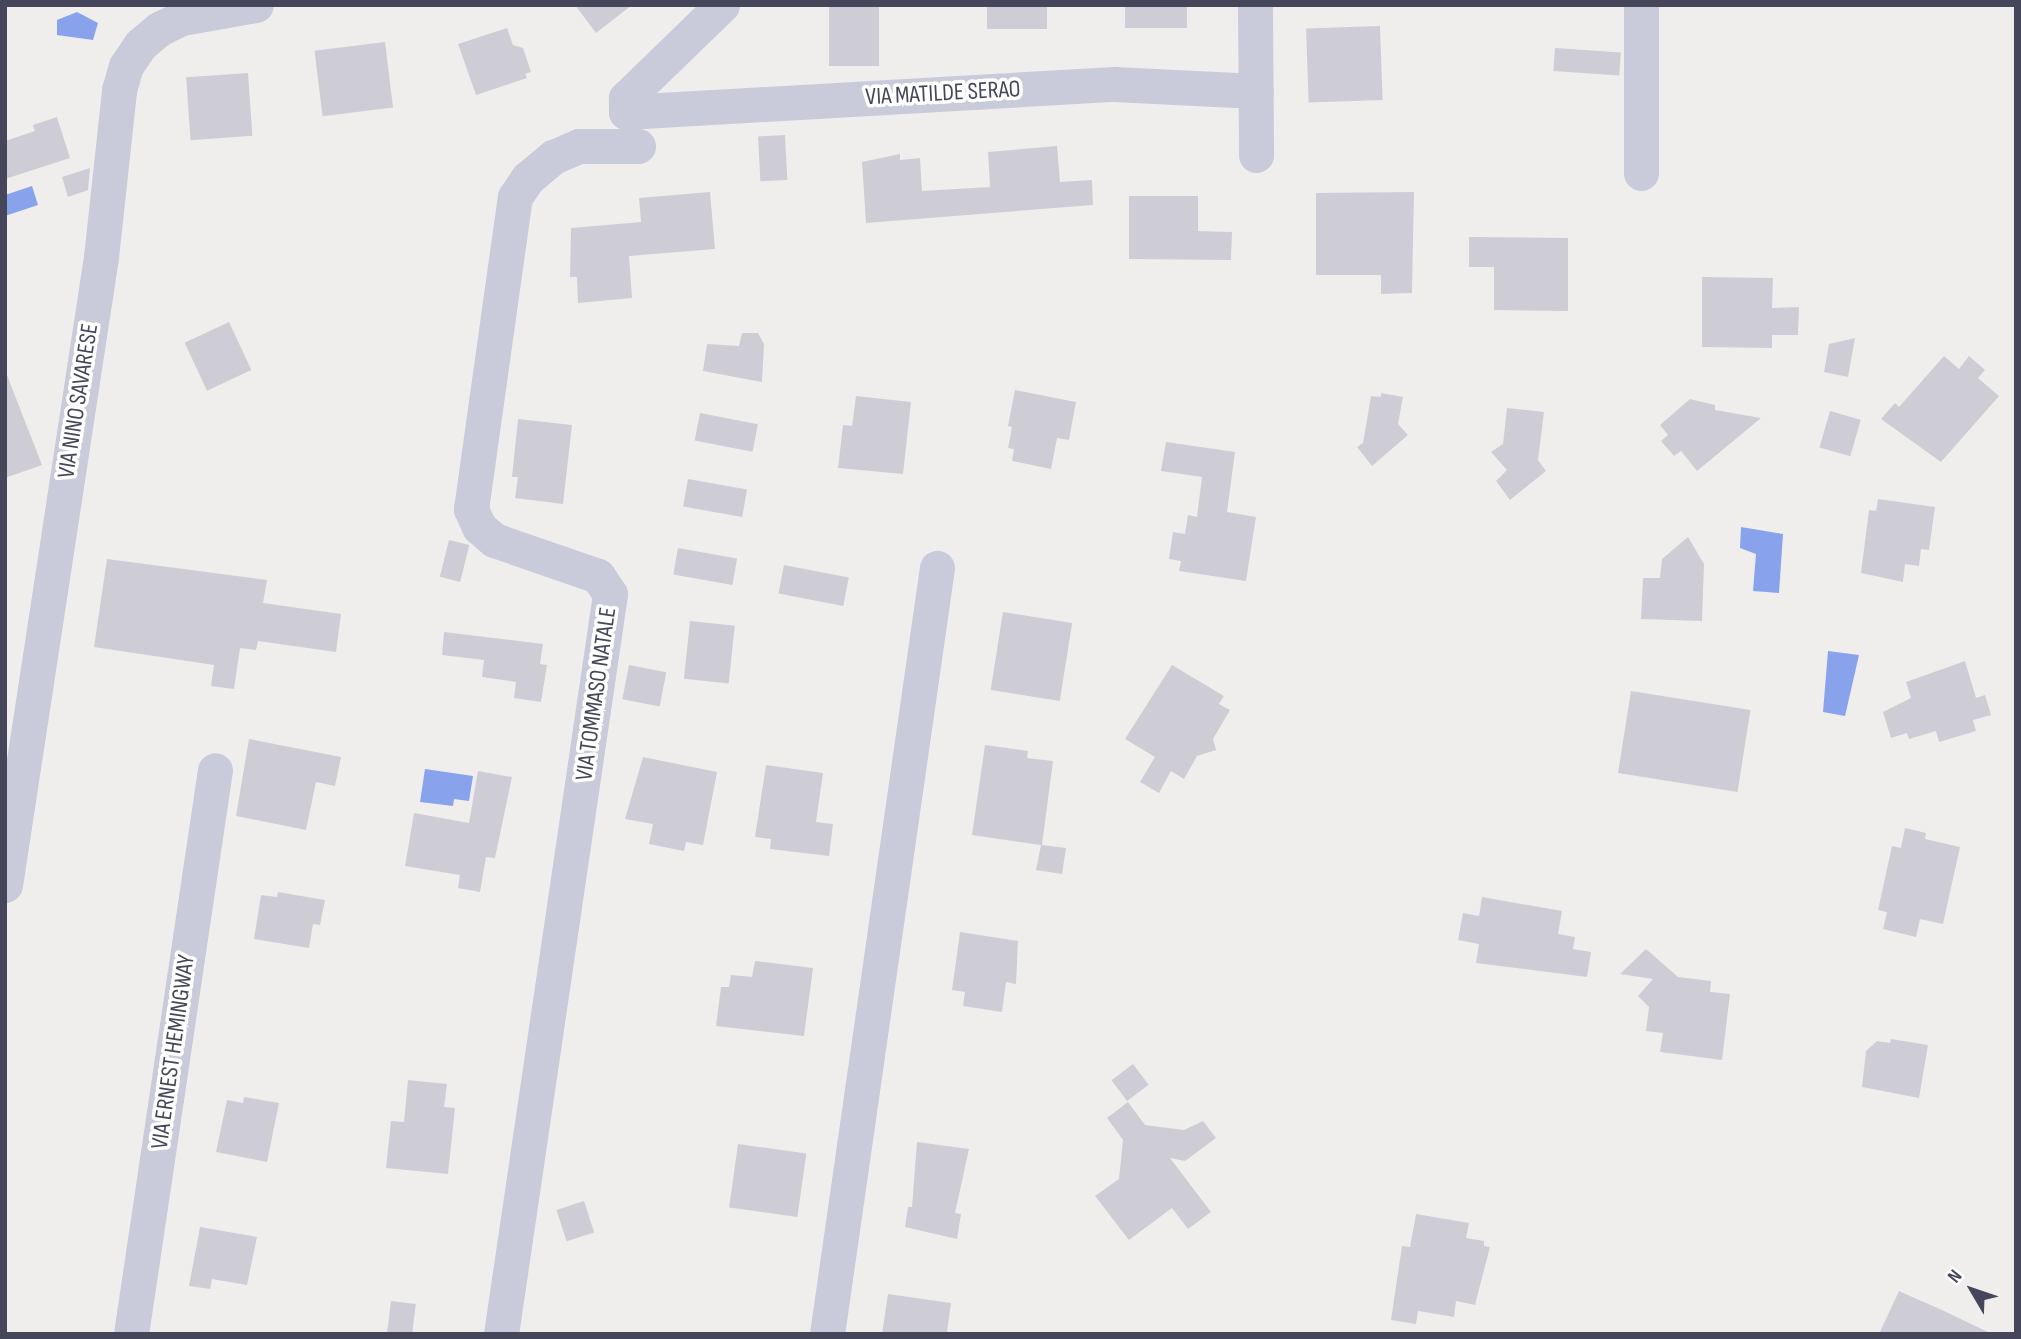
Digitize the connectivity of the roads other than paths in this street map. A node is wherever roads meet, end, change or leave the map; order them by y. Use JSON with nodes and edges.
{"nodes":[{"id":1,"x":256,"y":5,"type":"edge"},
{"id":2,"x":722,"y":5,"type":"edge"},
{"id":3,"x":1255,"y":5,"type":"edge"},
{"id":4,"x":1641,"y":5,"type":"edge"},
{"id":5,"x":1256,"y":91,"type":"junction"},
{"id":6,"x":635,"y":130,"type":"junction"},
{"id":7,"x":1256,"y":155,"type":"dead end"},
{"id":8,"x":1641,"y":173,"type":"dead end"},
{"id":9,"x":937,"y":568,"type":"dead end"},
{"id":10,"x":215,"y":770,"type":"dead end"},
{"id":11,"x":5,"y":885,"type":"edge"},
{"id":12,"x":131,"y":1334,"type":"edge"},
{"id":13,"x":501,"y":1334,"type":"edge"},
{"id":14,"x":827,"y":1334,"type":"edge"}],
"edges":[{"from":1,"to":11,"type":"street","name":"VIA NINO SAVARESE"},
{"from":2,"to":6,"type":"street"},
{"from":3,"to":5,"type":"street"},
{"from":4,"to":8,"type":"street"},
{"from":5,"to":6,"type":"street","name":"VIA MATILDE SERAO"},
{"from":5,"to":7,"type":"street"},
{"from":6,"to":13,"type":"street","name":"VIA TOMMASO NATALE"},
{"from":9,"to":14,"type":"street"},
{"from":10,"to":12,"type":"street","name":"VIA ERNEST HEMINGWAY"}]}
